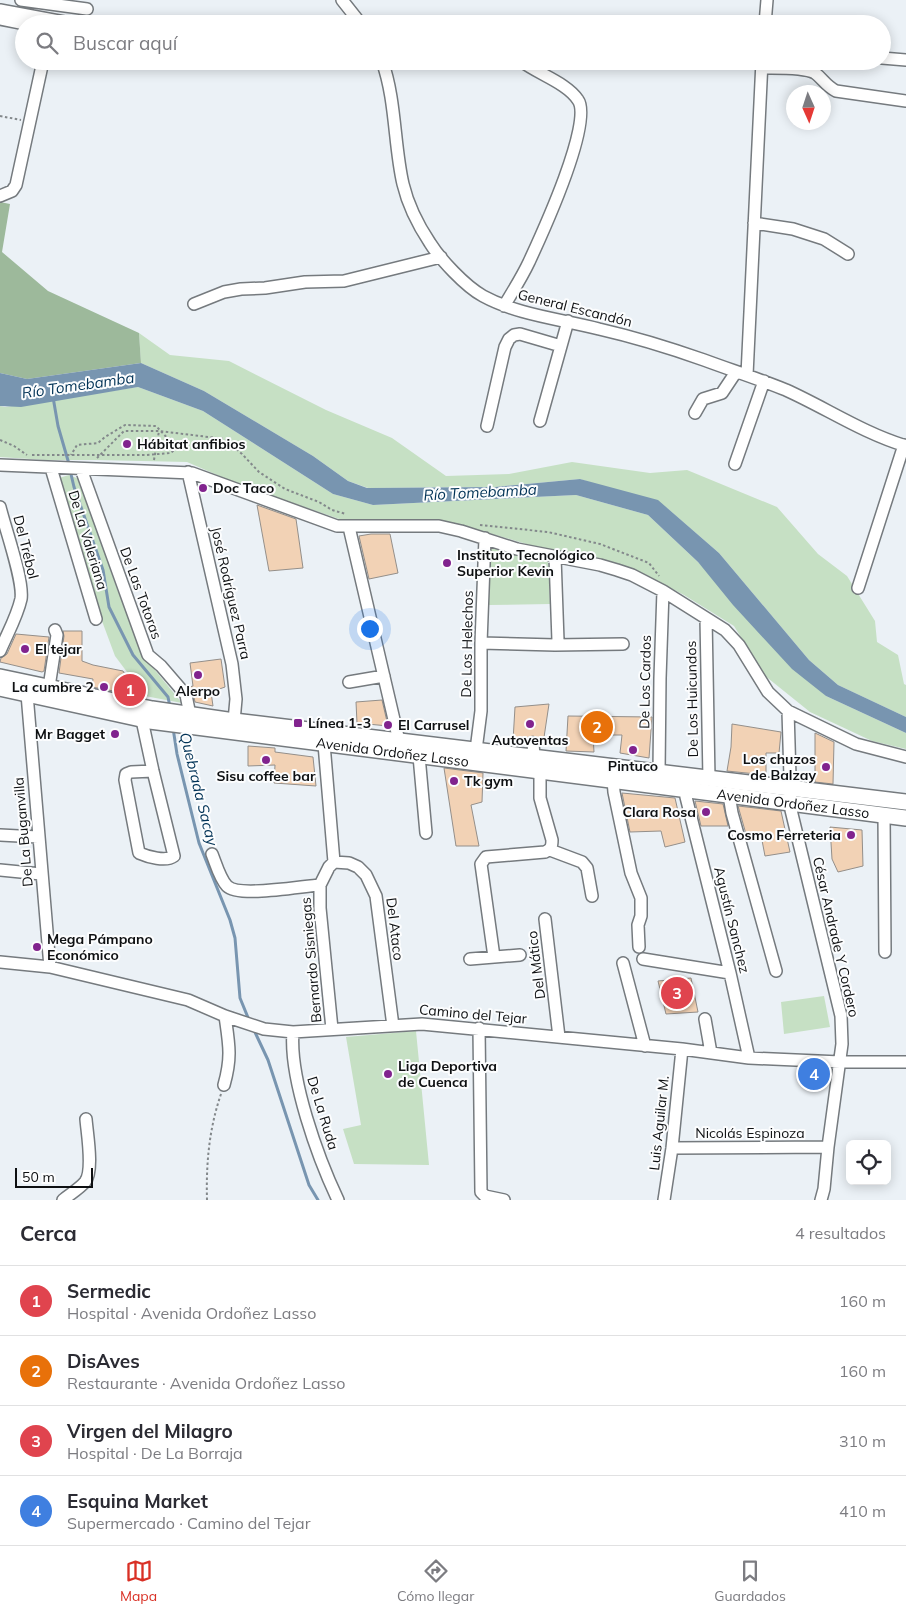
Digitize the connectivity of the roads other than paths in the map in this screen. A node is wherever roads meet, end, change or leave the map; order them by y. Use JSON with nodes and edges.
{"nodes":[{"id":1,"x":21,"y":0,"type":"edge"},
{"id":2,"x":342,"y":0,"type":"edge"},
{"id":3,"x":767,"y":0,"type":"edge"},
{"id":4,"x":87,"y":9,"type":"dead end"},
{"id":5,"x":0,"y":10,"type":"edge"},
{"id":6,"x":27,"y":15,"type":"edge"},
{"id":7,"x":354,"y":15,"type":"edge"},
{"id":8,"x":766,"y":15,"type":"edge"},
{"id":9,"x":0,"y":19,"type":"edge"},
{"id":10,"x":15,"y":22,"type":"edge"},
{"id":11,"x":891,"y":59,"type":"edge"},
{"id":12,"x":906,"y":60,"type":"edge"},
{"id":13,"x":41,"y":70,"type":"edge"},
{"id":14,"x":384,"y":70,"type":"edge"},
{"id":15,"x":536,"y":70,"type":"edge"},
{"id":16,"x":762,"y":70,"type":"edge"},
{"id":17,"x":798,"y":70,"type":"edge"},
{"id":18,"x":906,"y":101,"type":"edge"},
{"id":19,"x":0,"y":196,"type":"edge"},
{"id":20,"x":754,"y":223,"type":"junction"},
{"id":21,"x":848,"y":254,"type":"dead end"},
{"id":22,"x":441,"y":257,"type":"junction"},
{"id":23,"x":194,"y":304,"type":"dead end"},
{"id":24,"x":504,"y":306,"type":"junction"},
{"id":25,"x":568,"y":321,"type":"junction"},
{"id":26,"x":561,"y":346,"type":"junction"},
{"id":27,"x":742,"y":373,"type":"junction"},
{"id":28,"x":764,"y":382,"type":"junction"},
{"id":29,"x":695,"y":413,"type":"dead end"},
{"id":30,"x":540,"y":421,"type":"dead end"},
{"id":31,"x":487,"y":426,"type":"dead end"},
{"id":32,"x":905,"y":446,"type":"edge"},
{"id":33,"x":735,"y":464,"type":"dead end"},
{"id":34,"x":0,"y":466,"type":"edge"},
{"id":35,"x":51,"y":468,"type":"junction"},
{"id":36,"x":74,"y":469,"type":"junction"},
{"id":37,"x":188,"y":472,"type":"junction"},
{"id":38,"x":0,"y":508,"type":"edge"},
{"id":39,"x":349,"y":527,"type":"junction"},
{"id":40,"x":485,"y":538,"type":"junction"},
{"id":41,"x":554,"y":557,"type":"junction"},
{"id":42,"x":858,"y":588,"type":"dead end"},
{"id":43,"x":663,"y":591,"type":"junction"},
{"id":44,"x":706,"y":618,"type":"junction"},
{"id":45,"x":96,"y":619,"type":"dead end"},
{"id":46,"x":56,"y":630,"type":"dead end"},
{"id":47,"x":482,"y":643,"type":"junction"},
{"id":48,"x":623,"y":644,"type":"dead end"},
{"id":49,"x":556,"y":645,"type":"junction"},
{"id":50,"x":0,"y":650,"type":"edge"},
{"id":51,"x":384,"y":676,"type":"junction"},
{"id":52,"x":0,"y":677,"type":"edge"},
{"id":53,"x":349,"y":682,"type":"dead end"},
{"id":54,"x":49,"y":687,"type":"junction"},
{"id":55,"x":0,"y":688,"type":"edge"},
{"id":56,"x":27,"y":694,"type":"junction"},
{"id":57,"x":788,"y":711,"type":"junction"},
{"id":58,"x":148,"y":716,"type":"junction"},
{"id":59,"x":192,"y":721,"type":"junction"},
{"id":60,"x":234,"y":722,"type":"junction"},
{"id":61,"x":399,"y":741,"type":"junction"},
{"id":62,"x":324,"y":744,"type":"junction"},
{"id":63,"x":476,"y":750,"type":"junction"},
{"id":64,"x":419,"y":756,"type":"junction"},
{"id":65,"x":536,"y":757,"type":"junction"},
{"id":66,"x":906,"y":757,"type":"edge"},
{"id":67,"x":152,"y":771,"type":"junction"},
{"id":68,"x":659,"y":772,"type":"junction"},
{"id":69,"x":709,"y":779,"type":"junction"},
{"id":70,"x":613,"y":780,"type":"junction"},
{"id":71,"x":686,"y":790,"type":"junction"},
{"id":72,"x":729,"y":795,"type":"junction"},
{"id":73,"x":790,"y":796,"type":"junction"},
{"id":74,"x":906,"y":802,"type":"edge"},
{"id":75,"x":884,"y":815,"type":"junction"},
{"id":76,"x":906,"y":818,"type":"edge"},
{"id":77,"x":426,"y":833,"type":"dead end"},
{"id":78,"x":0,"y":835,"type":"edge"},
{"id":79,"x":38,"y":837,"type":"junction"},
{"id":80,"x":550,"y":850,"type":"junction"},
{"id":81,"x":212,"y":854,"type":"dead end"},
{"id":82,"x":334,"y":862,"type":"junction"},
{"id":83,"x":0,"y":870,"type":"edge"},
{"id":84,"x":41,"y":874,"type":"junction"},
{"id":85,"x":320,"y":885,"type":"junction"},
{"id":86,"x":592,"y":896,"type":"dead end"},
{"id":87,"x":546,"y":919,"type":"dead end"},
{"id":88,"x":639,"y":947,"type":"dead end"},
{"id":89,"x":885,"y":952,"type":"dead end"},
{"id":90,"x":520,"y":955,"type":"dead end"},
{"id":91,"x":494,"y":957,"type":"junction"},
{"id":92,"x":644,"y":958,"type":"dead end"},
{"id":93,"x":470,"y":959,"type":"dead end"},
{"id":94,"x":0,"y":962,"type":"edge"},
{"id":95,"x":623,"y":962,"type":"dead end"},
{"id":96,"x":50,"y":967,"type":"junction"},
{"id":97,"x":776,"y":970,"type":"dead end"},
{"id":98,"x":730,"y":973,"type":"junction"},
{"id":99,"x":229,"y":1018,"type":"junction"},
{"id":100,"x":705,"y":1019,"type":"dead end"},
{"id":101,"x":393,"y":1026,"type":"junction"},
{"id":102,"x":479,"y":1028,"type":"junction"},
{"id":103,"x":332,"y":1029,"type":"junction"},
{"id":104,"x":293,"y":1032,"type":"junction"},
{"id":105,"x":559,"y":1037,"type":"junction"},
{"id":106,"x":645,"y":1046,"type":"junction"},
{"id":107,"x":682,"y":1049,"type":"junction"},
{"id":108,"x":711,"y":1053,"type":"junction"},
{"id":109,"x":749,"y":1058,"type":"junction"},
{"id":110,"x":892,"y":1061,"type":"junction"},
{"id":111,"x":840,"y":1062,"type":"junction"},
{"id":112,"x":906,"y":1062,"type":"edge"},
{"id":113,"x":906,"y":1070,"type":"edge"},
{"id":114,"x":224,"y":1085,"type":"road end"},
{"id":115,"x":86,"y":1119,"type":"dead end"},
{"id":116,"x":828,"y":1147,"type":"junction"},
{"id":117,"x":672,"y":1148,"type":"junction"},
{"id":118,"x":63,"y":1200,"type":"edge"},
{"id":119,"x":338,"y":1200,"type":"edge"},
{"id":120,"x":504,"y":1200,"type":"edge"},
{"id":121,"x":664,"y":1200,"type":"edge"},
{"id":122,"x":820,"y":1200,"type":"edge"}],
"edges":[{"from":1,"to":4,"type":"street"},
{"from":2,"to":7,"type":"street"},
{"from":3,"to":8,"type":"street"},
{"from":5,"to":6,"type":"street"},
{"from":9,"to":10,"type":"street"},
{"from":11,"to":12,"type":"street"},
{"from":13,"to":19,"type":"street"},
{"from":14,"to":22,"type":"street","name":"General Escandón"},
{"from":15,"to":24,"type":"street"},
{"from":16,"to":20,"type":"street"},
{"from":17,"to":18,"type":"street"},
{"from":20,"to":21,"type":"street"},
{"from":20,"to":27,"type":"street"},
{"from":22,"to":23,"type":"street"},
{"from":22,"to":24,"type":"street","name":"General Escandón"},
{"from":24,"to":25,"type":"street","name":"General Escandón"},
{"from":25,"to":26,"type":"street"},
{"from":25,"to":27,"type":"street","name":"General Escandón"},
{"from":26,"to":30,"type":"street"},
{"from":26,"to":31,"type":"street"},
{"from":27,"to":28,"type":"street","name":"General Escandón"},
{"from":27,"to":29,"type":"street"},
{"from":28,"to":32,"type":"street","name":"General Escandón"},
{"from":28,"to":33,"type":"street"},
{"from":32,"to":42,"type":"street"},
{"from":34,"to":35,"type":"street"},
{"from":35,"to":36,"type":"street"},
{"from":35,"to":45,"type":"street","name":"De La Valeriana"},
{"from":36,"to":37,"type":"street"},
{"from":36,"to":59,"type":"street","name":"De Las Totoras"},
{"from":37,"to":39,"type":"street"},
{"from":37,"to":60,"type":"street","name":"José Rodríguez Parra"},
{"from":38,"to":50,"type":"street","name":"Del Trébol"},
{"from":39,"to":40,"type":"street"},
{"from":39,"to":51,"type":"street"},
{"from":40,"to":41,"type":"street"},
{"from":40,"to":47,"type":"street","name":"De Los Helechos"},
{"from":41,"to":43,"type":"street"},
{"from":41,"to":49,"type":"street"},
{"from":43,"to":44,"type":"street"},
{"from":43,"to":68,"type":"street","name":"De Los Cardos"},
{"from":44,"to":57,"type":"street"},
{"from":44,"to":69,"type":"street","name":"De Los Huicundos"},
{"from":46,"to":54,"type":"street"},
{"from":47,"to":49,"type":"street"},
{"from":47,"to":63,"type":"street","name":"De Los Helechos"},
{"from":48,"to":49,"type":"street"},
{"from":51,"to":53,"type":"street"},
{"from":51,"to":61,"type":"street"},
{"from":52,"to":54,"type":"main road","name":"Avenida Ordoñez Lasso"},
{"from":54,"to":58,"type":"main road","name":"Avenida Ordoñez Lasso"},
{"from":55,"to":56,"type":"main road","name":"Avenida Ordoñez Lasso"},
{"from":56,"to":58,"type":"main road","name":"Avenida Ordoñez Lasso"},
{"from":56,"to":79,"type":"street","name":"De La Buganvilla"},
{"from":57,"to":66,"type":"street"},
{"from":57,"to":73,"type":"street","name":"César Andrade Y Cordero"},
{"from":58,"to":59,"type":"main road","name":"Avenida Ordoñez Lasso"},
{"from":58,"to":67,"type":"street"},
{"from":59,"to":60,"type":"main road","name":"Avenida Ordoñez Lasso"},
{"from":59,"to":62,"type":"main road","name":"Avenida Ordoñez Lasso"},
{"from":60,"to":61,"type":"main road","name":"Avenida Ordoñez Lasso"},
{"from":61,"to":63,"type":"main road","name":"Avenida Ordoñez Lasso"},
{"from":62,"to":64,"type":"main road","name":"Avenida Ordoñez Lasso"},
{"from":62,"to":82,"type":"street"},
{"from":63,"to":65,"type":"main road","name":"Avenida Ordoñez Lasso"},
{"from":64,"to":65,"type":"main road","name":"Avenida Ordoñez Lasso"},
{"from":64,"to":77,"type":"street"},
{"from":65,"to":68,"type":"main road","name":"Avenida Ordoñez Lasso"},
{"from":65,"to":70,"type":"main road","name":"Avenida Ordoñez Lasso"},
{"from":65,"to":80,"type":"street"},
{"from":67,"to":67,"type":"street"},
{"from":68,"to":69,"type":"main road","name":"Avenida Ordoñez Lasso"},
{"from":69,"to":73,"type":"main road","name":"Avenida Ordoñez Lasso"},
{"from":70,"to":71,"type":"main road","name":"Avenida Ordoñez Lasso"},
{"from":70,"to":88,"type":"street"},
{"from":71,"to":72,"type":"main road","name":"Avenida Ordoñez Lasso"},
{"from":71,"to":98,"type":"street","name":"Agustín Sanchez"},
{"from":72,"to":73,"type":"main road","name":"Avenida Ordoñez Lasso"},
{"from":72,"to":97,"type":"street"},
{"from":73,"to":74,"type":"main road","name":"Avenida Ordoñez Lasso"},
{"from":73,"to":75,"type":"main road","name":"Avenida Ordoñez Lasso"},
{"from":73,"to":111,"type":"street","name":"César Andrade Y Cordero"},
{"from":75,"to":76,"type":"main road","name":"Avenida Ordoñez Lasso"},
{"from":75,"to":89,"type":"street"},
{"from":78,"to":79,"type":"street"},
{"from":79,"to":84,"type":"street","name":"De La Buganvilla"},
{"from":80,"to":86,"type":"street"},
{"from":80,"to":91,"type":"street"},
{"from":81,"to":85,"type":"street"},
{"from":82,"to":85,"type":"street","name":"Bernardo Sisniegas"},
{"from":82,"to":101,"type":"street","name":"Del Ataco"},
{"from":83,"to":84,"type":"street"},
{"from":84,"to":96,"type":"street","name":"De La Buganvilla"},
{"from":85,"to":103,"type":"street","name":"Bernardo Sisniegas"},
{"from":87,"to":105,"type":"street","name":"Del Mático"},
{"from":90,"to":91,"type":"street"},
{"from":91,"to":93,"type":"street"},
{"from":92,"to":98,"type":"street"},
{"from":94,"to":96,"type":"street","name":"Camino del Tejar"},
{"from":95,"to":106,"type":"street"},
{"from":96,"to":99,"type":"street","name":"Camino del Tejar"},
{"from":98,"to":109,"type":"street","name":"Agustín Sanchez"},
{"from":99,"to":104,"type":"street","name":"Camino del Tejar"},
{"from":99,"to":114,"type":"street"},
{"from":100,"to":108,"type":"street"},
{"from":101,"to":102,"type":"street","name":"Camino del Tejar"},
{"from":101,"to":103,"type":"street","name":"Camino del Tejar"},
{"from":102,"to":105,"type":"street","name":"Camino del Tejar"},
{"from":102,"to":120,"type":"street"},
{"from":103,"to":104,"type":"street","name":"Camino del Tejar"},
{"from":104,"to":119,"type":"street","name":"De La Ruda"},
{"from":105,"to":106,"type":"street","name":"Camino del Tejar"},
{"from":106,"to":107,"type":"street","name":"Camino del Tejar"},
{"from":107,"to":108,"type":"street","name":"Camino del Tejar"},
{"from":107,"to":117,"type":"street","name":"Luis Aguilar M."},
{"from":108,"to":109,"type":"street","name":"Camino del Tejar"},
{"from":109,"to":111,"type":"street","name":"Camino del Tejar"},
{"from":110,"to":111,"type":"street","name":"Camino del Tejar"},
{"from":110,"to":112,"type":"street","name":"Camino del Tejar"},
{"from":110,"to":113,"type":"street"},
{"from":111,"to":116,"type":"street","name":"César Andrade Y Cordero"},
{"from":115,"to":118,"type":"street"},
{"from":116,"to":117,"type":"street","name":"Nicolás Espinoza"},
{"from":116,"to":122,"type":"street","name":"César Andrade Y Cordero"},
{"from":117,"to":121,"type":"street","name":"Luis Aguilar M."}]}
